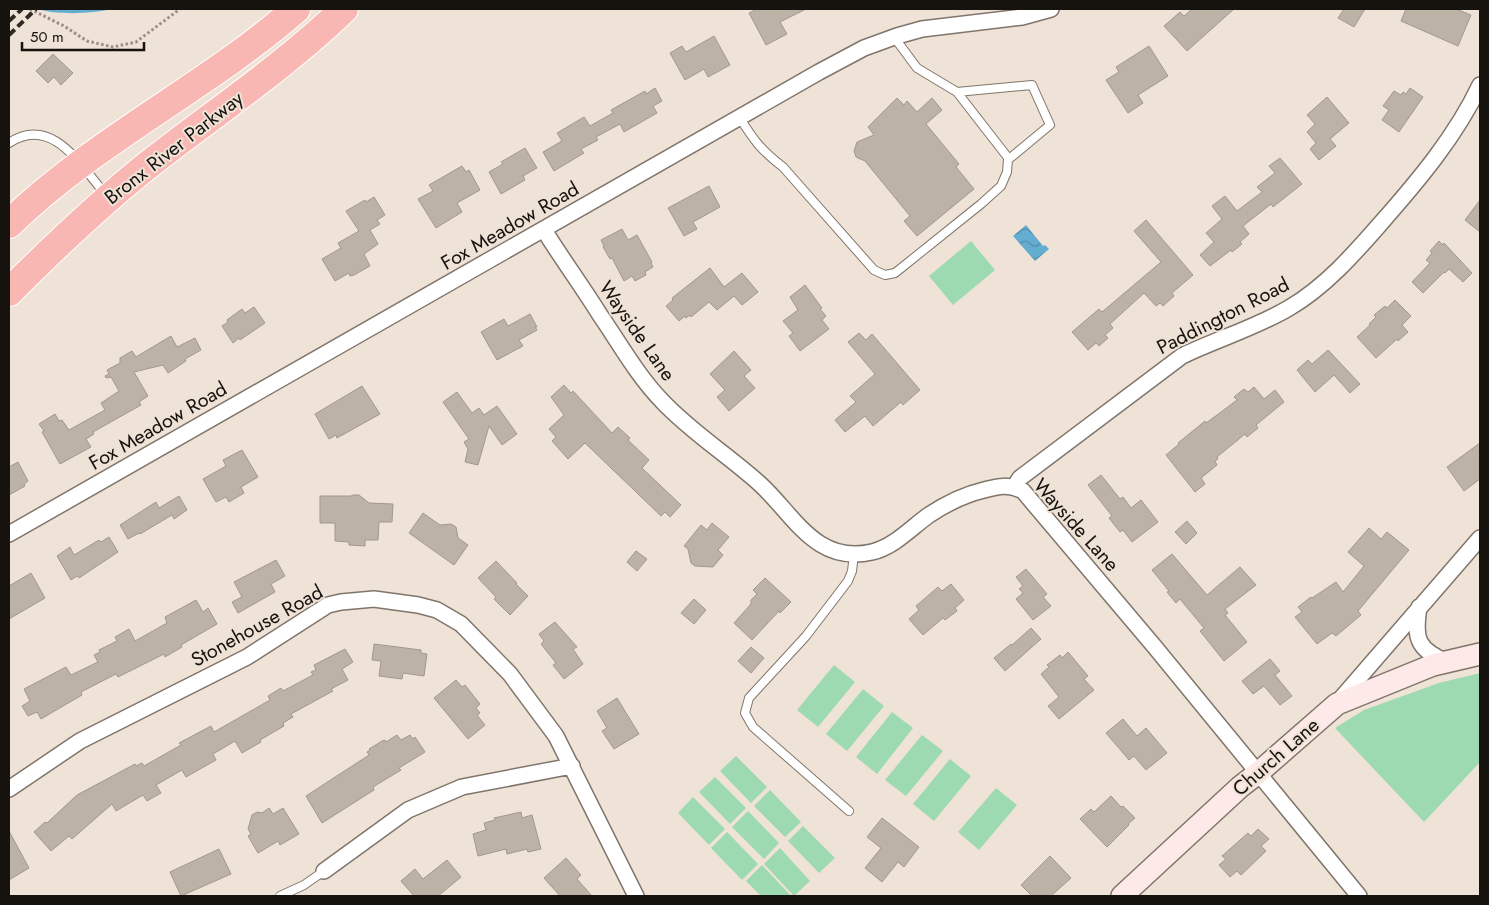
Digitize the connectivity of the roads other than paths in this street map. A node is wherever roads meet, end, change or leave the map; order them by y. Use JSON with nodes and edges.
{"nodes":[{"id":1,"x":296,"y":9,"type":"edge"},
{"id":2,"x":344,"y":9,"type":"edge"},
{"id":3,"x":1051,"y":9,"type":"edge"},
{"id":4,"x":894,"y":37,"type":"junction"},
{"id":5,"x":1480,"y":85,"type":"edge"},
{"id":6,"x":957,"y":92,"type":"junction"},
{"id":7,"x":740,"y":118,"type":"junction"},
{"id":8,"x":9,"y":143,"type":"edge"},
{"id":9,"x":1008,"y":159,"type":"junction"},
{"id":10,"x":80,"y":164,"type":"junction"},
{"id":11,"x":108,"y":198,"type":"junction"},
{"id":12,"x":9,"y":224,"type":"edge"},
{"id":13,"x":544,"y":230,"type":"junction"},
{"id":14,"x":9,"y":292,"type":"edge"},
{"id":15,"x":1014,"y":487,"type":"junction"},
{"id":16,"x":9,"y":534,"type":"edge"},
{"id":17,"x":1480,"y":538,"type":"edge"},
{"id":18,"x":854,"y":554,"type":"junction"},
{"id":19,"x":1419,"y":608,"type":"junction"},
{"id":20,"x":1480,"y":654,"type":"edge"},
{"id":21,"x":1447,"y":662,"type":"junction"},
{"id":22,"x":1337,"y":704,"type":"junction"},
{"id":23,"x":572,"y":766,"type":"junction"},
{"id":24,"x":1258,"y":773,"type":"junction"},
{"id":25,"x":9,"y":789,"type":"edge"},
{"id":26,"x":849,"y":811,"type":"dead end"},
{"id":27,"x":324,"y":871,"type":"joint"},
{"id":28,"x":280,"y":896,"type":"edge"},
{"id":29,"x":636,"y":896,"type":"edge"},
{"id":30,"x":1122,"y":896,"type":"edge"},
{"id":31,"x":1359,"y":896,"type":"edge"}],
"edges":[{"from":1,"to":10,"type":"highway","name":"Bronx River Parkway"},
{"from":2,"to":11,"type":"highway","name":"Bronx River Parkway"},
{"from":3,"to":4,"type":"street","name":"Fox Meadow Road"},
{"from":4,"to":6,"type":"lane"},
{"from":4,"to":7,"type":"street","name":"Fox Meadow Road"},
{"from":5,"to":15,"type":"street","name":"Paddington Road"},
{"from":6,"to":9,"type":"lane"},
{"from":6,"to":9,"type":"lane"},
{"from":7,"to":9,"type":"lane"},
{"from":7,"to":13,"type":"street","name":"Fox Meadow Road"},
{"from":8,"to":10,"type":"lane"},
{"from":10,"to":11,"type":"lane"},
{"from":10,"to":12,"type":"highway","name":"Bronx River Parkway"},
{"from":11,"to":14,"type":"highway","name":"Bronx River Parkway"},
{"from":13,"to":16,"type":"street","name":"Fox Meadow Road"},
{"from":13,"to":18,"type":"street","name":"Wayside Lane"},
{"from":15,"to":18,"type":"street","name":"Wayside Lane"},
{"from":15,"to":24,"type":"street","name":"Wayside Lane"},
{"from":17,"to":19,"type":"street","name":"Church Lane"},
{"from":18,"to":26,"type":"lane"},
{"from":19,"to":21,"type":"street"},
{"from":19,"to":22,"type":"street","name":"Church Lane"},
{"from":20,"to":21,"type":"street"},
{"from":21,"to":22,"type":"street"},
{"from":22,"to":24,"type":"street","name":"Church Lane"},
{"from":23,"to":25,"type":"street","name":"Stonehouse Road"},
{"from":23,"to":27,"type":"street"},
{"from":23,"to":29,"type":"street","name":"Stonehouse Road"},
{"from":24,"to":30,"type":"street","name":"Church Lane"},
{"from":24,"to":31,"type":"street","name":"Wayside Lane"},
{"from":27,"to":28,"type":"lane"}]}
